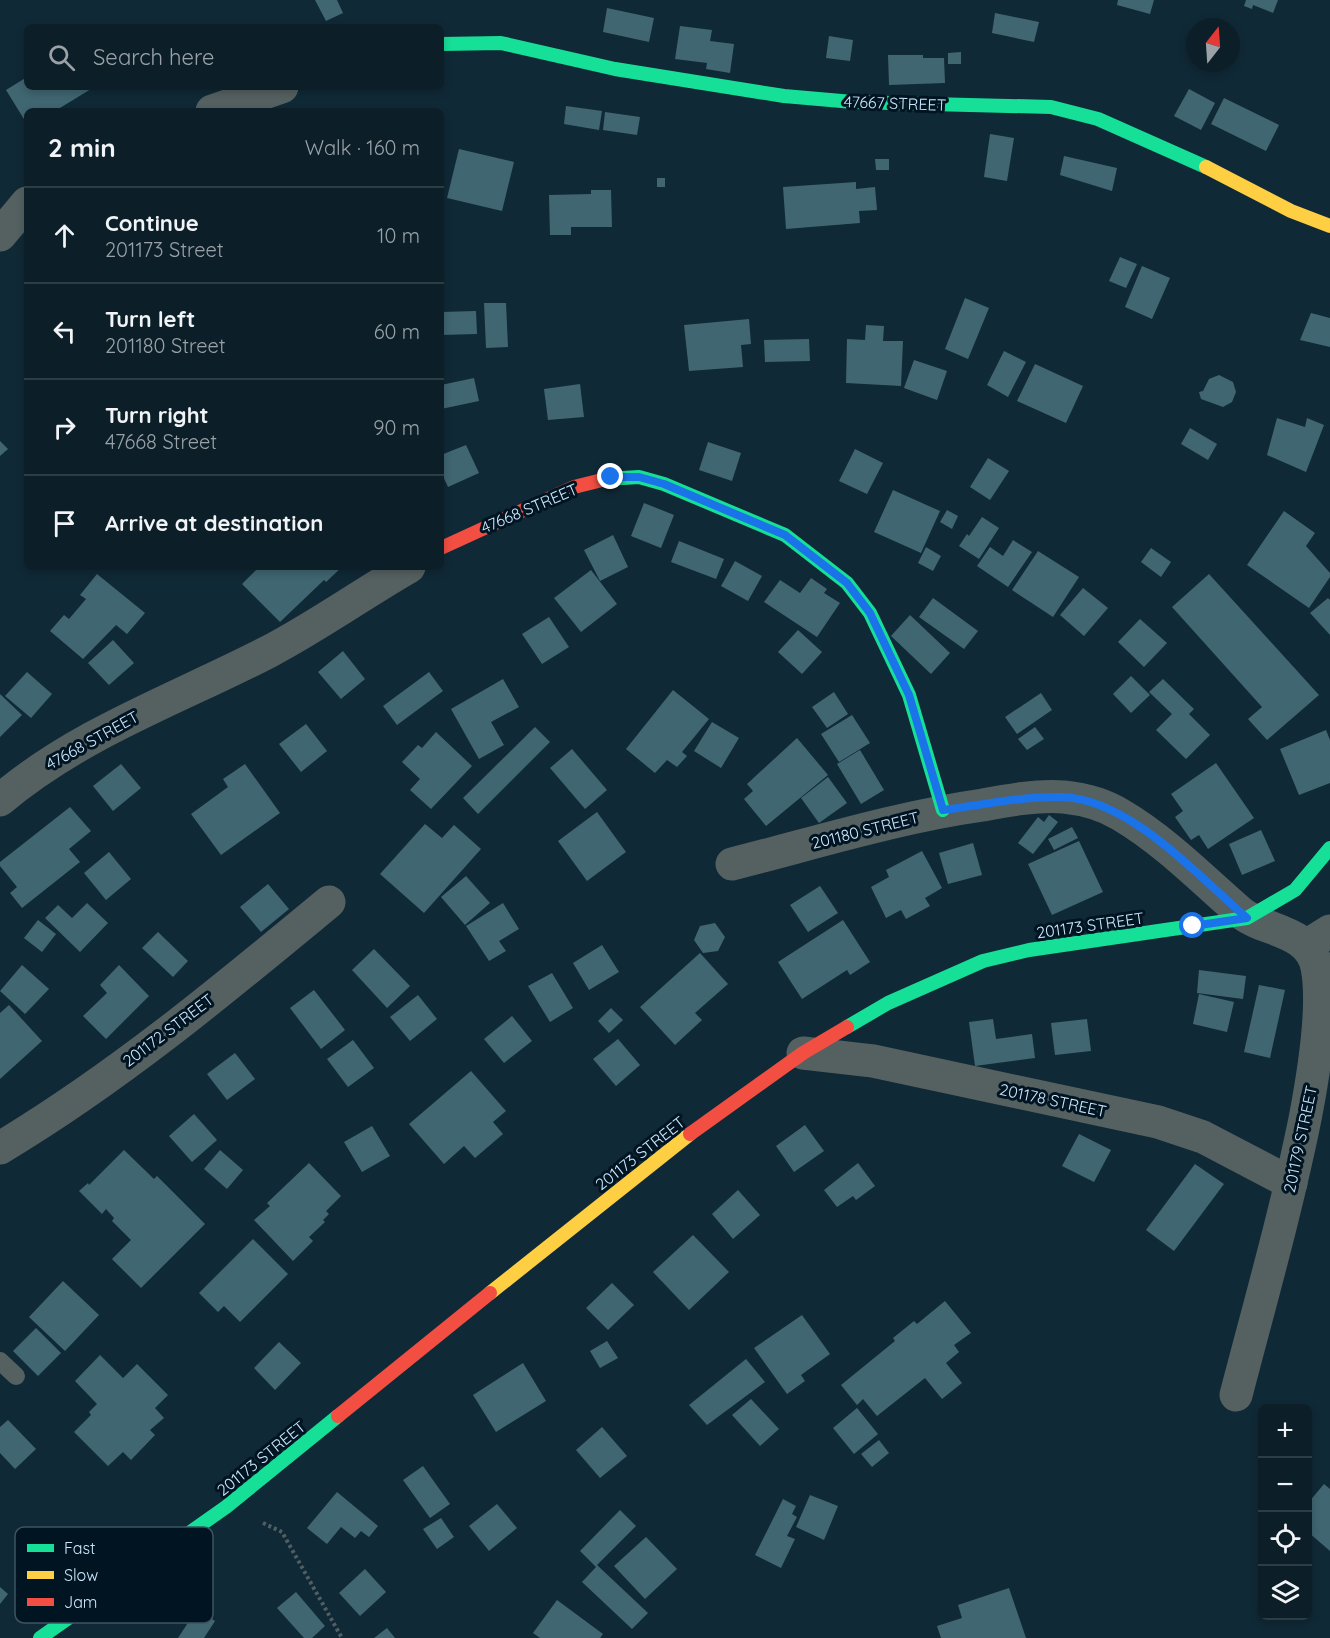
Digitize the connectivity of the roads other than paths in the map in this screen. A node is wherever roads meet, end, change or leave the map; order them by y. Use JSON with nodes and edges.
{"nodes":[{"id":1,"x":444,"y":44,"type":"edge"},
{"id":2,"x":273,"y":90,"type":"edge"},
{"id":3,"x":221,"y":108,"type":"edge"},
{"id":4,"x":24,"y":207,"type":"edge"},
{"id":5,"x":1330,"y":226,"type":"edge"},
{"id":6,"x":0,"y":235,"type":"edge"},
{"id":7,"x":444,"y":546,"type":"edge"},
{"id":8,"x":404,"y":570,"type":"edge"},
{"id":9,"x":0,"y":800,"type":"edge"},
{"id":10,"x":943,"y":810,"type":"junction"},
{"id":11,"x":1330,"y":848,"type":"edge"},
{"id":12,"x":732,"y":864,"type":"dead end"},
{"id":13,"x":329,"y":902,"type":"dead end"},
{"id":14,"x":1247,"y":918,"type":"junction"},
{"id":15,"x":1318,"y":939,"type":"edge"},
{"id":16,"x":803,"y":1053,"type":"junction"},
{"id":17,"x":0,"y":1148,"type":"edge"},
{"id":18,"x":1291,"y":1183,"type":"junction"},
{"id":19,"x":0,"y":1361,"type":"edge"},
{"id":20,"x":16,"y":1376,"type":"dead end"},
{"id":21,"x":1236,"y":1395,"type":"dead end"},
{"id":22,"x":197,"y":1527,"type":"edge"},
{"id":23,"x":58,"y":1623,"type":"edge"},
{"id":24,"x":40,"y":1638,"type":"edge"}],
"edges":[{"from":1,"to":5,"type":"street","name":"47667 STREET"},
{"from":2,"to":3,"type":"street"},
{"from":4,"to":6,"type":"street"},
{"from":7,"to":10,"type":"street","name":"47668 STREET"},
{"from":8,"to":9,"type":"street","name":"47668 STREET"},
{"from":10,"to":12,"type":"street","name":"201180 STREET"},
{"from":10,"to":14,"type":"street","name":"201180 STREET"},
{"from":11,"to":14,"type":"street","name":"201173 STREET"},
{"from":13,"to":17,"type":"street","name":"201172 STREET"},
{"from":14,"to":15,"type":"street","name":"201179 STREET"},
{"from":14,"to":16,"type":"street","name":"201173 STREET"},
{"from":15,"to":18,"type":"street","name":"201179 STREET"},
{"from":16,"to":18,"type":"street","name":"201178 STREET"},
{"from":16,"to":22,"type":"street","name":"201173 STREET"},
{"from":18,"to":21,"type":"street","name":"201179 STREET"},
{"from":19,"to":20,"type":"lane"},
{"from":23,"to":24,"type":"street","name":"201173 STREET"}]}
